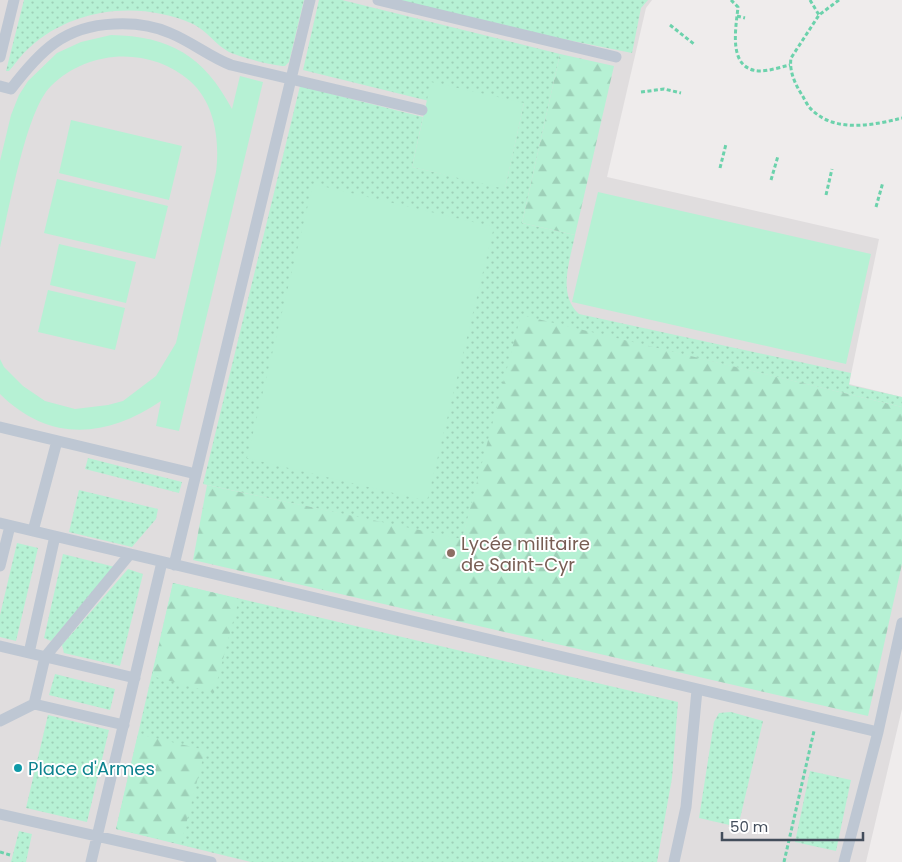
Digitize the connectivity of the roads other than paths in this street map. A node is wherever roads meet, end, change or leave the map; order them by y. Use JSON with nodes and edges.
{"nodes":[{"id":1,"x":14,"y":0,"type":"edge"},
{"id":2,"x":310,"y":0,"type":"edge"},
{"id":3,"x":378,"y":0,"type":"edge"},
{"id":4,"x":0,"y":56,"type":"edge"},
{"id":5,"x":616,"y":58,"type":"dead end"},
{"id":6,"x":291,"y":78,"type":"junction"},
{"id":7,"x":0,"y":86,"type":"edge"},
{"id":8,"x":422,"y":110,"type":"dead end"},
{"id":9,"x":0,"y":427,"type":"edge"},
{"id":10,"x":57,"y":441,"type":"junction"},
{"id":11,"x":196,"y":474,"type":"junction"},
{"id":12,"x":5,"y":524,"type":"edge"},
{"id":13,"x":33,"y":531,"type":"junction"},
{"id":14,"x":55,"y":536,"type":"junction"},
{"id":15,"x":130,"y":554,"type":"junction"},
{"id":16,"x":162,"y":562,"type":"junction"},
{"id":17,"x":174,"y":565,"type":"junction"},
{"id":18,"x":0,"y":566,"type":"edge"},
{"id":19,"x":902,"y":623,"type":"edge"},
{"id":20,"x":0,"y":646,"type":"edge"},
{"id":21,"x":28,"y":653,"type":"junction"},
{"id":22,"x":46,"y":657,"type":"junction"},
{"id":23,"x":135,"y":678,"type":"junction"},
{"id":24,"x":697,"y":690,"type":"junction"},
{"id":25,"x":34,"y":704,"type":"junction"},
{"id":26,"x":0,"y":721,"type":"edge"},
{"id":27,"x":124,"y":725,"type":"junction"},
{"id":28,"x":878,"y":732,"type":"junction"},
{"id":29,"x":0,"y":814,"type":"edge"},
{"id":30,"x":98,"y":836,"type":"junction"},
{"id":31,"x":91,"y":862,"type":"edge"},
{"id":32,"x":211,"y":862,"type":"edge"},
{"id":33,"x":674,"y":862,"type":"edge"},
{"id":34,"x":844,"y":862,"type":"edge"}],
"edges":[{"from":1,"to":4,"type":"lane"},
{"from":2,"to":6,"type":"lane"},
{"from":3,"to":5,"type":"lane"},
{"from":6,"to":7,"type":"lane"},
{"from":6,"to":8,"type":"lane"},
{"from":6,"to":11,"type":"lane"},
{"from":9,"to":10,"type":"lane"},
{"from":10,"to":11,"type":"lane"},
{"from":10,"to":13,"type":"lane"},
{"from":11,"to":17,"type":"lane"},
{"from":12,"to":13,"type":"lane"},
{"from":12,"to":18,"type":"lane"},
{"from":13,"to":14,"type":"lane"},
{"from":14,"to":15,"type":"lane"},
{"from":14,"to":21,"type":"lane"},
{"from":15,"to":16,"type":"lane"},
{"from":15,"to":22,"type":"lane"},
{"from":16,"to":17,"type":"lane"},
{"from":16,"to":23,"type":"lane"},
{"from":17,"to":24,"type":"lane"},
{"from":19,"to":28,"type":"lane"},
{"from":20,"to":21,"type":"lane"},
{"from":21,"to":22,"type":"lane"},
{"from":22,"to":23,"type":"lane"},
{"from":22,"to":25,"type":"lane"},
{"from":23,"to":27,"type":"lane"},
{"from":24,"to":28,"type":"lane"},
{"from":24,"to":33,"type":"lane"},
{"from":25,"to":26,"type":"lane"},
{"from":25,"to":27,"type":"lane"},
{"from":27,"to":30,"type":"lane"},
{"from":28,"to":34,"type":"lane"},
{"from":29,"to":30,"type":"lane"},
{"from":30,"to":31,"type":"lane"},
{"from":30,"to":32,"type":"lane"}]}
